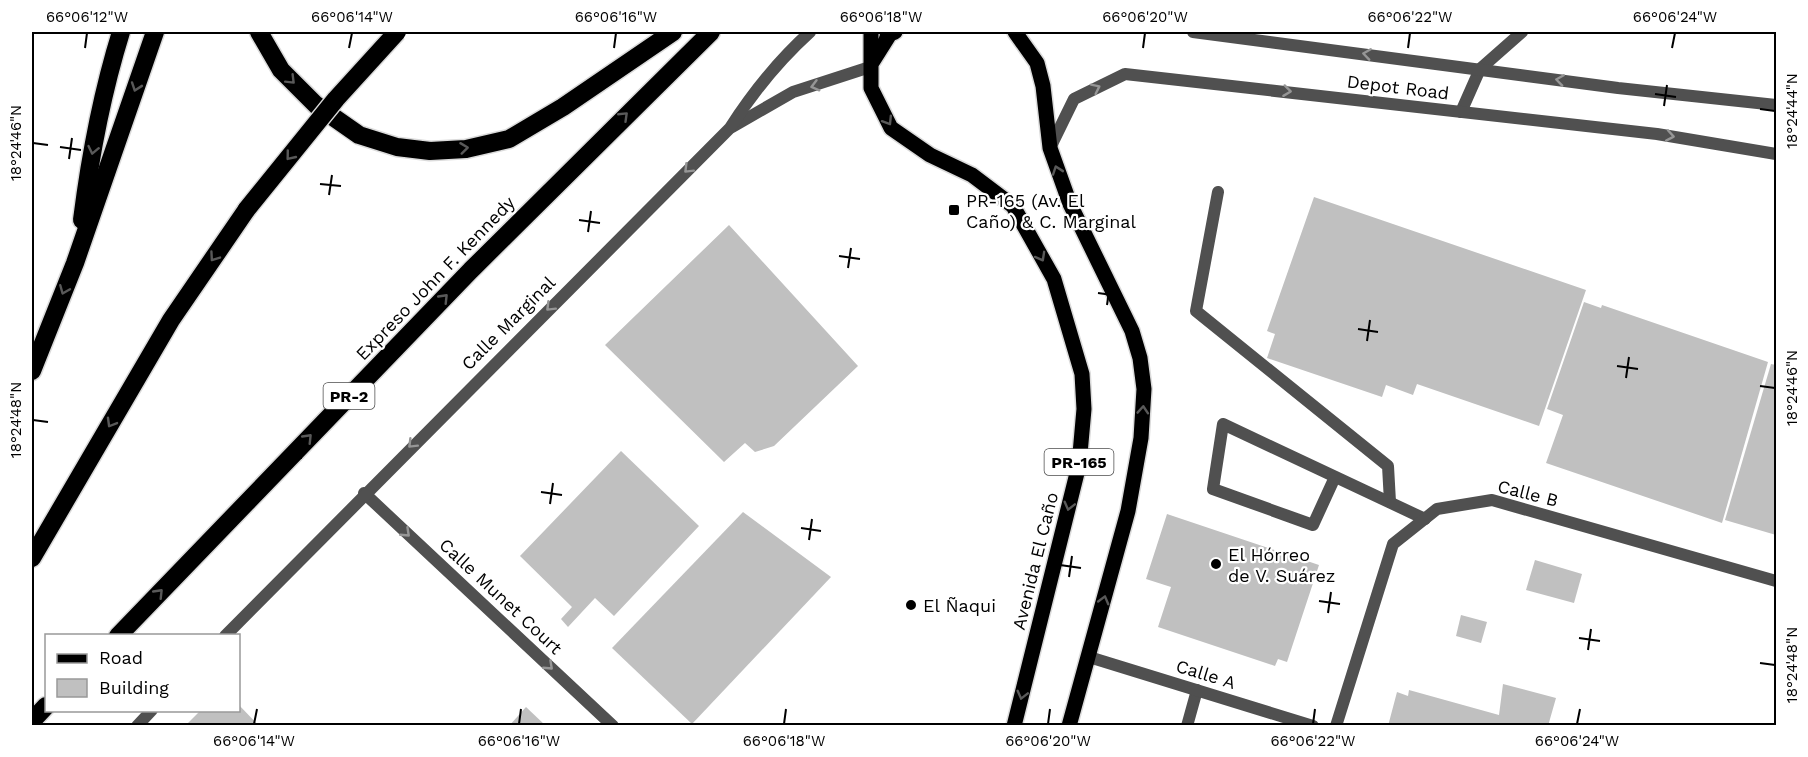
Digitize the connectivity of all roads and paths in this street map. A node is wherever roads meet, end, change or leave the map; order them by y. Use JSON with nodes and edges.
{"nodes":[{"id":1,"x":121,"y":32,"type":"edge"},
{"id":2,"x":155,"y":32,"type":"edge"},
{"id":3,"x":259,"y":32,"type":"edge"},
{"id":4,"x":397,"y":32,"type":"edge"},
{"id":5,"x":673,"y":32,"type":"edge"},
{"id":6,"x":711,"y":32,"type":"edge"},
{"id":7,"x":810,"y":32,"type":"edge"},
{"id":8,"x":871,"y":32,"type":"edge"},
{"id":9,"x":894,"y":32,"type":"edge"},
{"id":10,"x":1015,"y":32,"type":"edge"},
{"id":11,"x":1193,"y":32,"type":"edge"},
{"id":12,"x":1522,"y":32,"type":"edge"},
{"id":13,"x":870,"y":67,"type":"junction"},
{"id":14,"x":1480,"y":69,"type":"junction"},
{"id":15,"x":1776,"y":105,"type":"edge"},
{"id":16,"x":1461,"y":112,"type":"junction"},
{"id":17,"x":730,"y":128,"type":"junction"},
{"id":18,"x":1050,"y":148,"type":"junction"},
{"id":19,"x":1776,"y":154,"type":"edge"},
{"id":20,"x":1218,"y":192,"type":"dead end"},
{"id":21,"x":77,"y":257,"type":"junction"},
{"id":22,"x":32,"y":371,"type":"edge"},
{"id":23,"x":1335,"y":477,"type":"junction"},
{"id":24,"x":364,"y":493,"type":"junction"},
{"id":25,"x":1390,"y":502,"type":"junction"},
{"id":26,"x":1425,"y":519,"type":"junction"},
{"id":27,"x":32,"y":558,"type":"edge"},
{"id":28,"x":1776,"y":581,"type":"edge"},
{"id":29,"x":120,"y":634,"type":"edge"},
{"id":30,"x":227,"y":634,"type":"edge"},
{"id":31,"x":1089,"y":657,"type":"junction"},
{"id":32,"x":1197,"y":690,"type":"junction"},
{"id":33,"x":45,"y":707,"type":"edge"},
{"id":34,"x":151,"y":712,"type":"edge"},
{"id":35,"x":32,"y":721,"type":"edge"},
{"id":36,"x":137,"y":726,"type":"edge"},
{"id":37,"x":613,"y":726,"type":"edge"},
{"id":38,"x":1014,"y":726,"type":"edge"},
{"id":39,"x":1069,"y":726,"type":"edge"},
{"id":40,"x":1187,"y":726,"type":"edge"},
{"id":41,"x":1313,"y":726,"type":"edge"},
{"id":42,"x":1336,"y":726,"type":"edge"}],
"edges":[{"from":1,"to":21,"type":"highway","one_way":true},
{"from":2,"to":21,"type":"highway","one_way":true},
{"from":3,"to":5,"type":"highway","one_way":true},
{"from":4,"to":27,"type":"highway","one_way":true,"bridge":true},
{"from":29,"to":6,"type":"highway","name":"Expreso John F. Kennedy","number":"PR-2","one_way":true},
{"from":7,"to":17,"type":"street","name":"Calle Marginal"},
{"from":8,"to":13,"type":"main road","name":"Avenida El Caño"},
{"from":9,"to":13,"type":"main road"},
{"from":10,"to":18,"type":"main road","number":"PR-165"},
{"from":14,"to":11,"type":"street","name":"Depot Road","one_way":true},
{"from":12,"to":14,"type":"street"},
{"from":13,"to":17,"type":"street","one_way":true},
{"from":13,"to":38,"type":"main road","name":"Avenida El Caño","number":"PR-165","one_way":true},
{"from":15,"to":14,"type":"street","name":"Depot Road","one_way":true},
{"from":14,"to":16,"type":"street"},
{"from":18,"to":16,"type":"street","name":"Depot Road","one_way":true},
{"from":16,"to":19,"type":"street","name":"Depot Road","one_way":true},
{"from":17,"to":24,"type":"street","name":"Calle Marginal","one_way":true},
{"from":31,"to":18,"type":"main road","number":"PR-165","one_way":true},
{"from":20,"to":25,"type":"street"},
{"from":21,"to":22,"type":"highway","one_way":true},
{"from":23,"to":23,"type":"street"},
{"from":23,"to":25,"type":"street"},
{"from":24,"to":30,"type":"street","name":"Calle Marginal"},
{"from":24,"to":37,"type":"street","name":"Calle Munet Court","one_way":true},
{"from":25,"to":26,"type":"street"},
{"from":26,"to":28,"type":"street","name":"Calle B"},
{"from":26,"to":42,"type":"street","name":"Calle B"},
{"from":31,"to":32,"type":"street","name":"Calle A"},
{"from":31,"to":39,"type":"main road","number":"PR-165"},
{"from":32,"to":40,"type":"street"},
{"from":32,"to":41,"type":"street","name":"Calle A"},
{"from":33,"to":35,"type":"highway"},
{"from":34,"to":36,"type":"street"}]}
